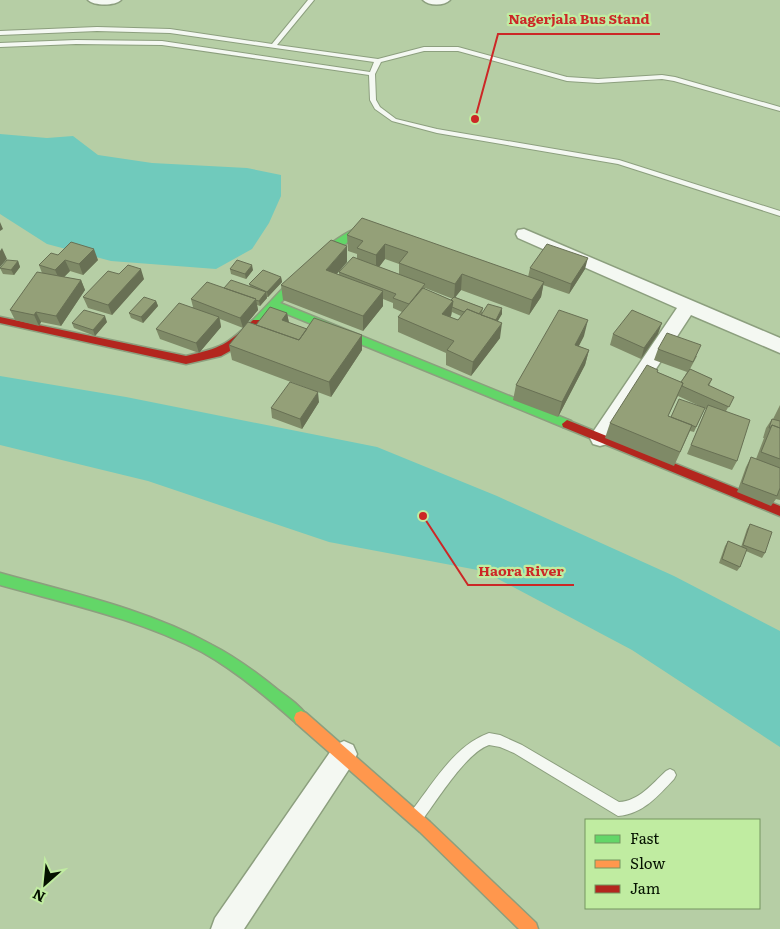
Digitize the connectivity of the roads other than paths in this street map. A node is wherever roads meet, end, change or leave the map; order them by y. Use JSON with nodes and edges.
{"nodes":[{"id":1,"x":94,"y":0,"type":"edge"},
{"id":2,"x":115,"y":0,"type":"edge"},
{"id":3,"x":311,"y":0,"type":"edge"},
{"id":4,"x":428,"y":0,"type":"edge"},
{"id":5,"x":444,"y":0,"type":"edge"},
{"id":6,"x":0,"y":33,"type":"edge"},
{"id":7,"x":0,"y":45,"type":"edge"},
{"id":8,"x":273,"y":46,"type":"junction"},
{"id":9,"x":378,"y":61,"type":"junction"},
{"id":10,"x":372,"y":74,"type":"junction"},
{"id":11,"x":780,"y":110,"type":"edge"},
{"id":12,"x":780,"y":214,"type":"edge"},
{"id":13,"x":524,"y":234,"type":"dead end"},
{"id":14,"x":396,"y":236,"type":"edge"},
{"id":15,"x":273,"y":304,"type":"junction"},
{"id":16,"x":687,"y":307,"type":"junction"},
{"id":17,"x":0,"y":320,"type":"edge"},
{"id":18,"x":780,"y":346,"type":"edge"},
{"id":19,"x":600,"y":438,"type":"junction"},
{"id":20,"x":780,"y":511,"type":"edge"},
{"id":21,"x":0,"y":579,"type":"edge"},
{"id":22,"x":344,"y":754,"type":"junction"},
{"id":23,"x":670,"y":775,"type":"dead end"},
{"id":24,"x":414,"y":818,"type":"junction"},
{"id":25,"x":226,"y":929,"type":"edge"},
{"id":26,"x":530,"y":929,"type":"edge"}],
"edges":[{"from":1,"to":2,"type":"street"},
{"from":3,"to":8,"type":"lane"},
{"from":4,"to":5,"type":"street"},
{"from":6,"to":8,"type":"lane"},
{"from":7,"to":10,"type":"lane"},
{"from":8,"to":9,"type":"lane"},
{"from":9,"to":10,"type":"lane"},
{"from":9,"to":11,"type":"lane"},
{"from":10,"to":12,"type":"lane"},
{"from":13,"to":16,"type":"street"},
{"from":14,"to":15,"type":"street"},
{"from":15,"to":17,"type":"street"},
{"from":15,"to":19,"type":"street"},
{"from":16,"to":18,"type":"street"},
{"from":16,"to":19,"type":"street"},
{"from":19,"to":20,"type":"street"},
{"from":21,"to":22,"type":"street"},
{"from":22,"to":24,"type":"street"},
{"from":22,"to":25,"type":"street"},
{"from":23,"to":24,"type":"lane"},
{"from":24,"to":26,"type":"street"}]}
